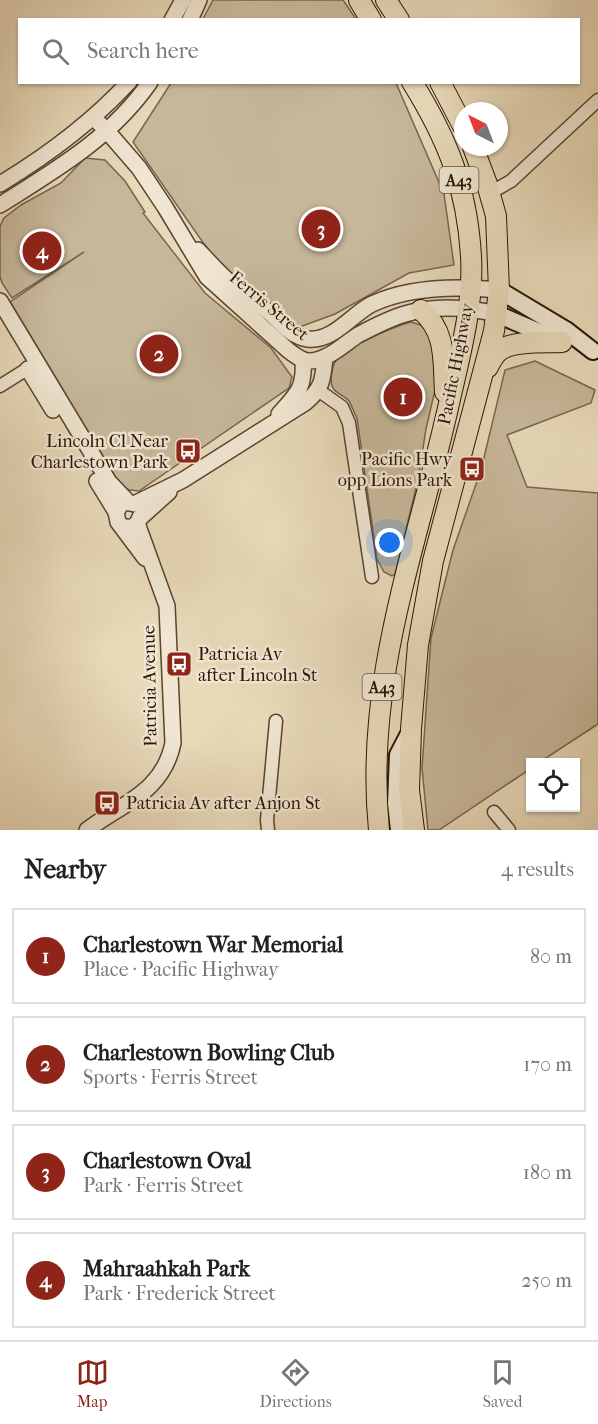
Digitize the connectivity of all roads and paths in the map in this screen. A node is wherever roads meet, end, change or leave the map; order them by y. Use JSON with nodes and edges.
{"nodes":[{"id":1,"x":183,"y":0,"type":"edge"},
{"id":2,"x":199,"y":0,"type":"edge"},
{"id":3,"x":359,"y":0,"type":"edge"},
{"id":4,"x":386,"y":0,"type":"edge"},
{"id":5,"x":173,"y":18,"type":"edge"},
{"id":6,"x":191,"y":18,"type":"edge"},
{"id":7,"x":370,"y":18,"type":"edge"},
{"id":8,"x":398,"y":18,"type":"edge"},
{"id":9,"x":127,"y":84,"type":"edge"},
{"id":10,"x":148,"y":84,"type":"edge"},
{"id":11,"x":413,"y":84,"type":"edge"},
{"id":12,"x":441,"y":84,"type":"edge"},
{"id":13,"x":598,"y":100,"type":"edge"},
{"id":14,"x":454,"y":109,"type":"edge"},
{"id":15,"x":94,"y":118,"type":"junction"},
{"id":16,"x":107,"y":131,"type":"junction"},
{"id":17,"x":476,"y":156,"type":"edge"},
{"id":18,"x":0,"y":184,"type":"edge"},
{"id":19,"x":490,"y":193,"type":"junction"},
{"id":20,"x":0,"y":205,"type":"edge"},
{"id":21,"x":177,"y":229,"type":"junction"},
{"id":22,"x":470,"y":287,"type":"junction"},
{"id":23,"x":499,"y":290,"type":"junction"},
{"id":24,"x":0,"y":302,"type":"edge"},
{"id":25,"x":469,"y":308,"type":"junction"},
{"id":26,"x":422,"y":310,"type":"junction"},
{"id":27,"x":497,"y":314,"type":"junction"},
{"id":28,"x":0,"y":320,"type":"edge"},
{"id":29,"x":562,"y":342,"type":"junction"},
{"id":30,"x":596,"y":352,"type":"edge"},
{"id":31,"x":325,"y":357,"type":"junction"},
{"id":32,"x":303,"y":360,"type":"junction"},
{"id":33,"x":32,"y":366,"type":"junction"},
{"id":34,"x":485,"y":373,"type":"junction"},
{"id":35,"x":0,"y":386,"type":"edge"},
{"id":36,"x":318,"y":390,"type":"junction"},
{"id":37,"x":447,"y":412,"type":"junction"},
{"id":38,"x":264,"y":429,"type":"junction"},
{"id":39,"x":130,"y":514,"type":"junction"},
{"id":40,"x":372,"y":577,"type":"dead end"},
{"id":41,"x":276,"y":721,"type":"dead end"},
{"id":42,"x":411,"y":729,"type":"junction"},
{"id":43,"x":375,"y":795,"type":"junction"},
{"id":44,"x":494,"y":812,"type":"dead end"},
{"id":45,"x":87,"y":830,"type":"edge"},
{"id":46,"x":268,"y":830,"type":"edge"},
{"id":47,"x":366,"y":830,"type":"edge"},
{"id":48,"x":379,"y":830,"type":"edge"},
{"id":49,"x":399,"y":830,"type":"edge"},
{"id":50,"x":414,"y":830,"type":"edge"},
{"id":51,"x":509,"y":830,"type":"edge"}],
"edges":[{"from":1,"to":5,"type":"street"},
{"from":2,"to":6,"type":"street"},
{"from":3,"to":7,"type":"highway"},
{"from":4,"to":8,"type":"highway"},
{"from":9,"to":15,"type":"street"},
{"from":10,"to":16,"type":"street"},
{"from":11,"to":22,"type":"highway","name":"Pacific Highway","number":"A43"},
{"from":12,"to":14,"type":"highway"},
{"from":13,"to":19,"type":"street"},
{"from":15,"to":16,"type":"street","name":"Ferris Street"},
{"from":15,"to":18,"type":"street"},
{"from":16,"to":20,"type":"street"},
{"from":16,"to":21,"type":"street","name":"Ferris Street"},
{"from":17,"to":19,"type":"highway","name":"Pacific Highway","number":"A43"},
{"from":19,"to":23,"type":"highway","name":"Pacific Highway","number":"A43"},
{"from":21,"to":22,"type":"street","name":"Ferris Street"},
{"from":21,"to":32,"type":"street","name":"Ferris Street"},
{"from":22,"to":23,"type":"street","name":"Ferris Street"},
{"from":22,"to":25,"type":"highway","name":"Pacific Highway","number":"A43"},
{"from":23,"to":27,"type":"highway","name":"Pacific Highway","number":"A43"},
{"from":23,"to":30,"type":"main road"},
{"from":24,"to":33,"type":"street","name":"Patricia Avenue"},
{"from":25,"to":26,"type":"street","name":"Ferris Street"},
{"from":25,"to":27,"type":"street","name":"Ferris Street"},
{"from":25,"to":37,"type":"highway","name":"Pacific Highway","number":"A43"},
{"from":26,"to":31,"type":"street","name":"Ferris Street"},
{"from":26,"to":37,"type":"highway"},
{"from":27,"to":29,"type":"main road"},
{"from":27,"to":34,"type":"highway","name":"Pacific Highway","number":"A43"},
{"from":28,"to":33,"type":"street","name":"Patricia Avenue"},
{"from":29,"to":30,"type":"main road"},
{"from":29,"to":34,"type":"highway"},
{"from":31,"to":32,"type":"street","name":"Ferris Street"},
{"from":31,"to":36,"type":"street"},
{"from":32,"to":38,"type":"street"},
{"from":33,"to":35,"type":"street"},
{"from":33,"to":39,"type":"street","name":"Patricia Avenue"},
{"from":34,"to":42,"type":"highway","name":"Pacific Highway","number":"A43"},
{"from":36,"to":38,"type":"street"},
{"from":36,"to":40,"type":"street"},
{"from":37,"to":43,"type":"highway","name":"Pacific Highway","number":"A43"},
{"from":38,"to":39,"type":"street"},
{"from":39,"to":45,"type":"street","name":"Patricia Avenue"},
{"from":41,"to":46,"type":"street"},
{"from":42,"to":49,"type":"main road"},
{"from":42,"to":50,"type":"highway","name":"Pacific Highway","number":"A43"},
{"from":43,"to":47,"type":"highway"},
{"from":43,"to":48,"type":"highway","name":"Pacific Highway","number":"A43"},
{"from":44,"to":51,"type":"street"}]}
